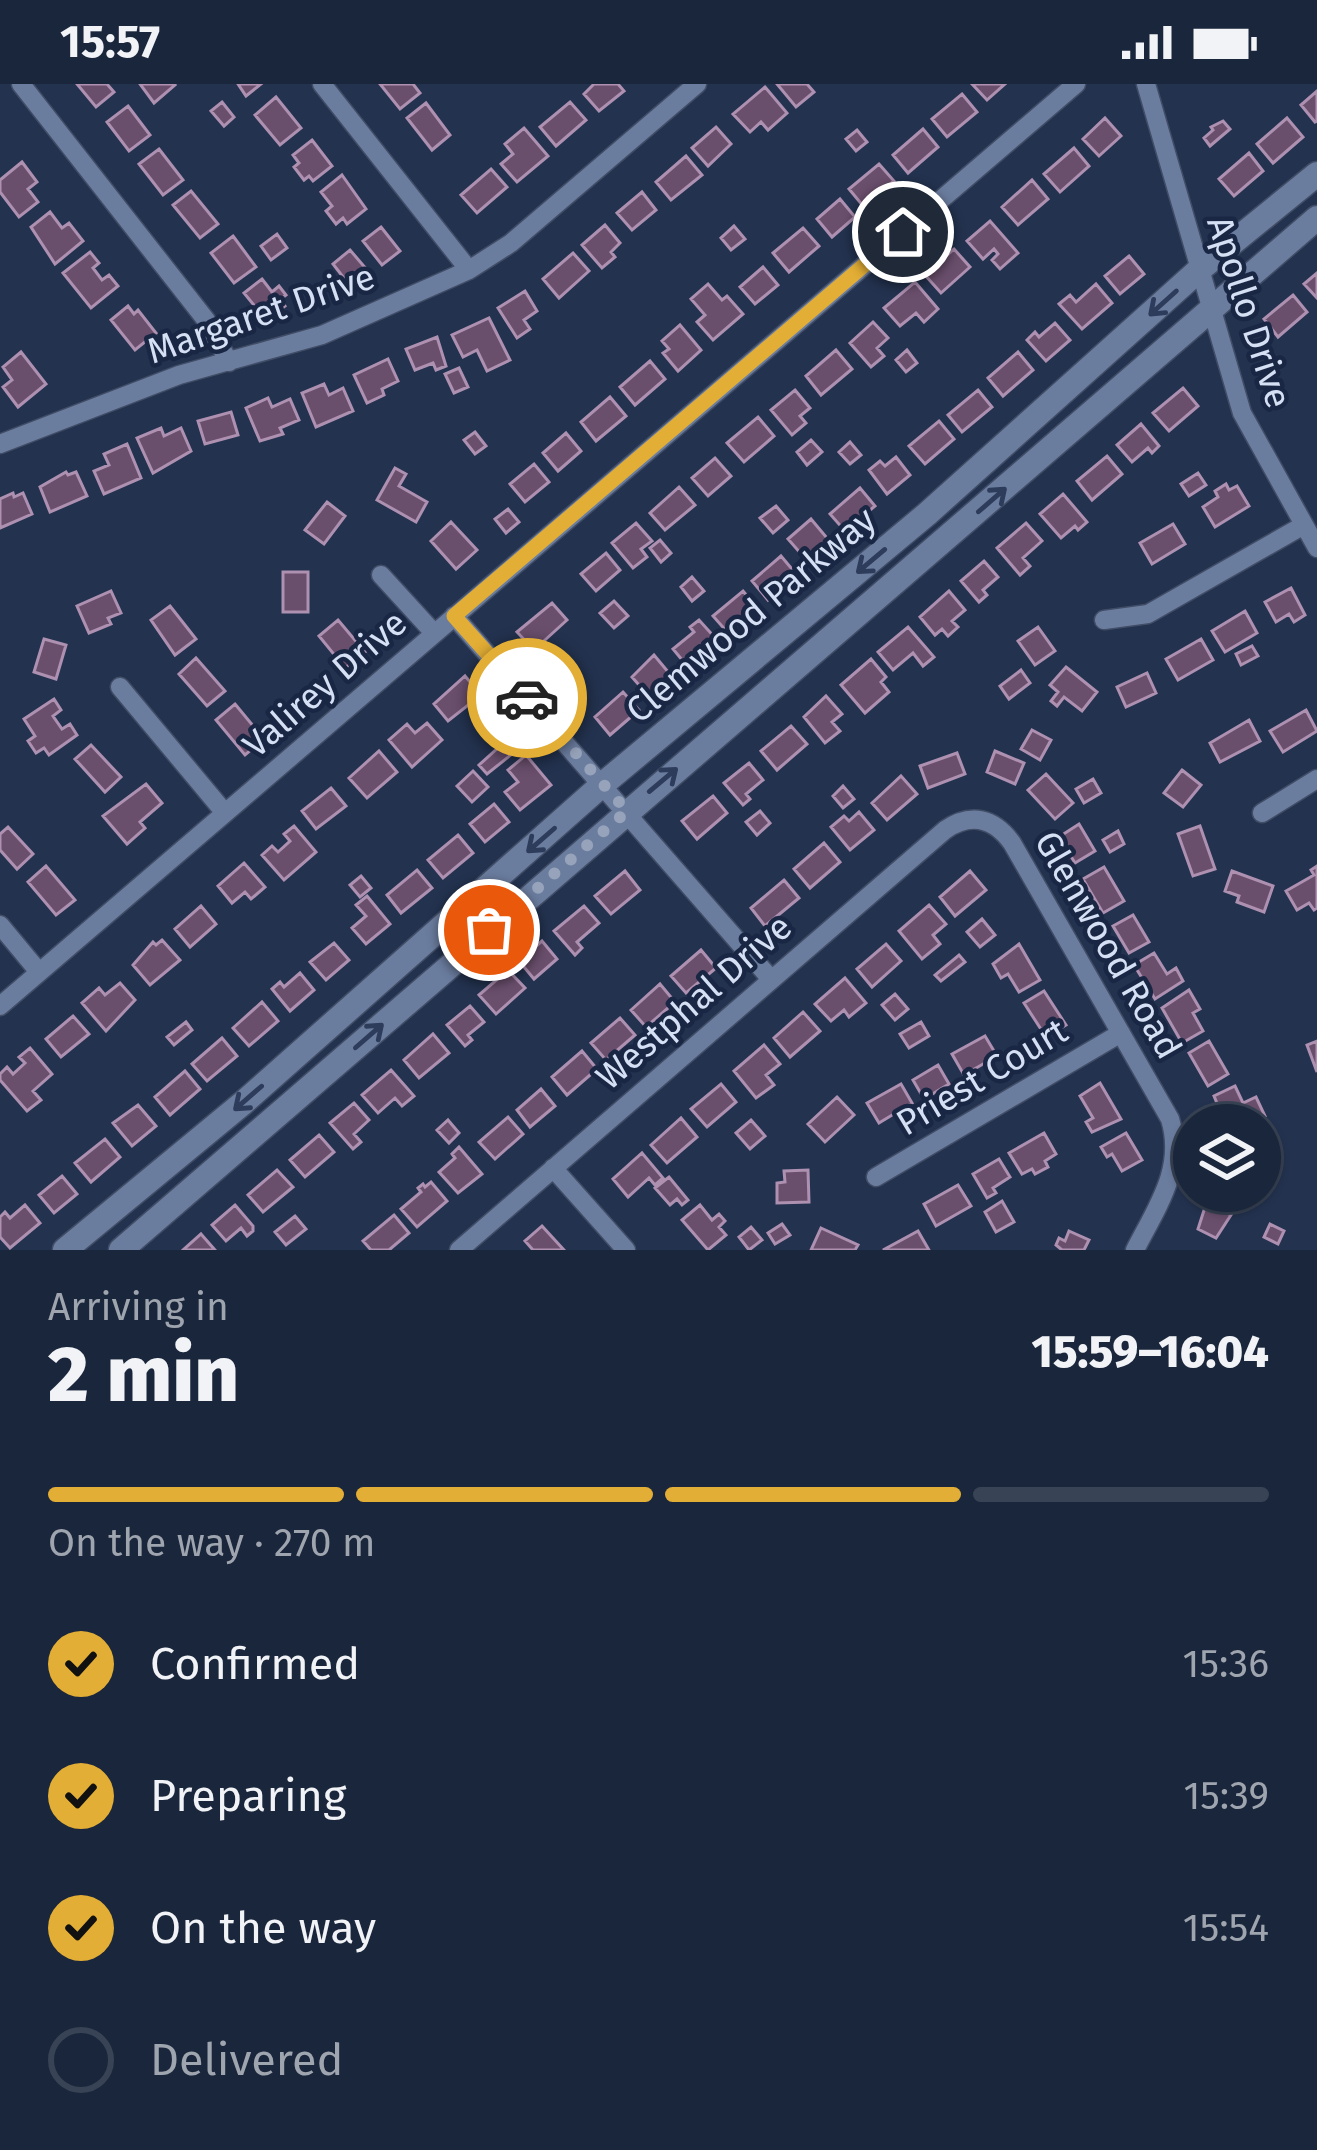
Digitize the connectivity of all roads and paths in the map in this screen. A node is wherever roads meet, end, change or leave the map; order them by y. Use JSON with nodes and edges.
{"nodes":[{"id":1,"x":21,"y":84,"type":"edge"},
{"id":2,"x":322,"y":84,"type":"edge"},
{"id":3,"x":697,"y":84,"type":"edge"},
{"id":4,"x":1076,"y":84,"type":"edge"},
{"id":5,"x":1146,"y":84,"type":"edge"},
{"id":6,"x":1317,"y":174,"type":"edge"},
{"id":7,"x":1317,"y":218,"type":"edge"},
{"id":8,"x":469,"y":270,"type":"junction"},
{"id":9,"x":1199,"y":270,"type":"junction"},
{"id":10,"x":1211,"y":308,"type":"junction"},
{"id":11,"x":229,"y":362,"type":"junction"},
{"id":12,"x":0,"y":444,"type":"edge"},
{"id":13,"x":1304,"y":525,"type":"junction"},
{"id":14,"x":1317,"y":548,"type":"edge"},
{"id":15,"x":381,"y":575,"type":"dead end"},
{"id":16,"x":454,"y":616,"type":"junction"},
{"id":17,"x":1104,"y":620,"type":"dead end"},
{"id":18,"x":434,"y":633,"type":"junction"},
{"id":19,"x":119,"y":687,"type":"dead end"},
{"id":20,"x":1317,"y":779,"type":"edge"},
{"id":21,"x":603,"y":784,"type":"junction"},
{"id":22,"x":627,"y":811,"type":"junction"},
{"id":23,"x":225,"y":813,"type":"junction"},
{"id":24,"x":1262,"y":813,"type":"dead end"},
{"id":25,"x":980,"y":819,"type":"joint"},
{"id":26,"x":0,"y":925,"type":"edge"},
{"id":27,"x":39,"y":972,"type":"junction"},
{"id":28,"x":770,"y":978,"type":"junction"},
{"id":29,"x":0,"y":1006,"type":"edge"},
{"id":30,"x":1121,"y":1033,"type":"junction"},
{"id":31,"x":553,"y":1168,"type":"junction"},
{"id":32,"x":876,"y":1177,"type":"dead end"},
{"id":33,"x":65,"y":1250,"type":"edge"},
{"id":34,"x":122,"y":1250,"type":"edge"},
{"id":35,"x":459,"y":1250,"type":"edge"},
{"id":36,"x":626,"y":1250,"type":"edge"},
{"id":37,"x":1136,"y":1250,"type":"edge"}],
"edges":[{"from":1,"to":11,"type":"street"},
{"from":2,"to":8,"type":"street"},
{"from":3,"to":8,"type":"street","name":"Margaret Drive"},
{"from":4,"to":16,"type":"street","name":"Valirey Drive"},
{"from":5,"to":9,"type":"street","name":"Apollo Drive"},
{"from":6,"to":9,"type":"street","name":"Clemwood Parkway"},
{"from":7,"to":10,"type":"street","name":"Clemwood Parkway"},
{"from":8,"to":11,"type":"street","name":"Margaret Drive"},
{"from":9,"to":10,"type":"street","name":"Apollo Drive"},
{"from":9,"to":21,"type":"street","name":"Clemwood Parkway","one_way":true},
{"from":10,"to":13,"type":"street","name":"Apollo Drive"},
{"from":22,"to":10,"type":"street","name":"Clemwood Parkway","one_way":true},
{"from":11,"to":12,"type":"street","name":"Margaret Drive"},
{"from":13,"to":14,"type":"street","name":"Apollo Drive"},
{"from":13,"to":17,"type":"street"},
{"from":15,"to":18,"type":"street"},
{"from":16,"to":18,"type":"street","name":"Valirey Drive"},
{"from":16,"to":21,"type":"street"},
{"from":18,"to":23,"type":"street","name":"Valirey Drive"},
{"from":19,"to":23,"type":"street"},
{"from":20,"to":24,"type":"street"},
{"from":21,"to":22,"type":"street"},
{"from":21,"to":33,"type":"street","name":"Clemwood Parkway","one_way":true},
{"from":22,"to":28,"type":"street"},
{"from":34,"to":22,"type":"street","name":"Clemwood Parkway","one_way":true},
{"from":23,"to":27,"type":"street","name":"Valirey Drive"},
{"from":25,"to":28,"type":"street","name":"Westphal Drive"},
{"from":25,"to":30,"type":"street","name":"Glenwood Road"},
{"from":26,"to":27,"type":"street"},
{"from":27,"to":29,"type":"street","name":"Valirey Drive"},
{"from":28,"to":31,"type":"street","name":"Westphal Drive"},
{"from":30,"to":32,"type":"street","name":"Priest Court"},
{"from":30,"to":37,"type":"street","name":"Glenwood Road"},
{"from":31,"to":35,"type":"street","name":"Westphal Drive"},
{"from":31,"to":36,"type":"street"}]}
